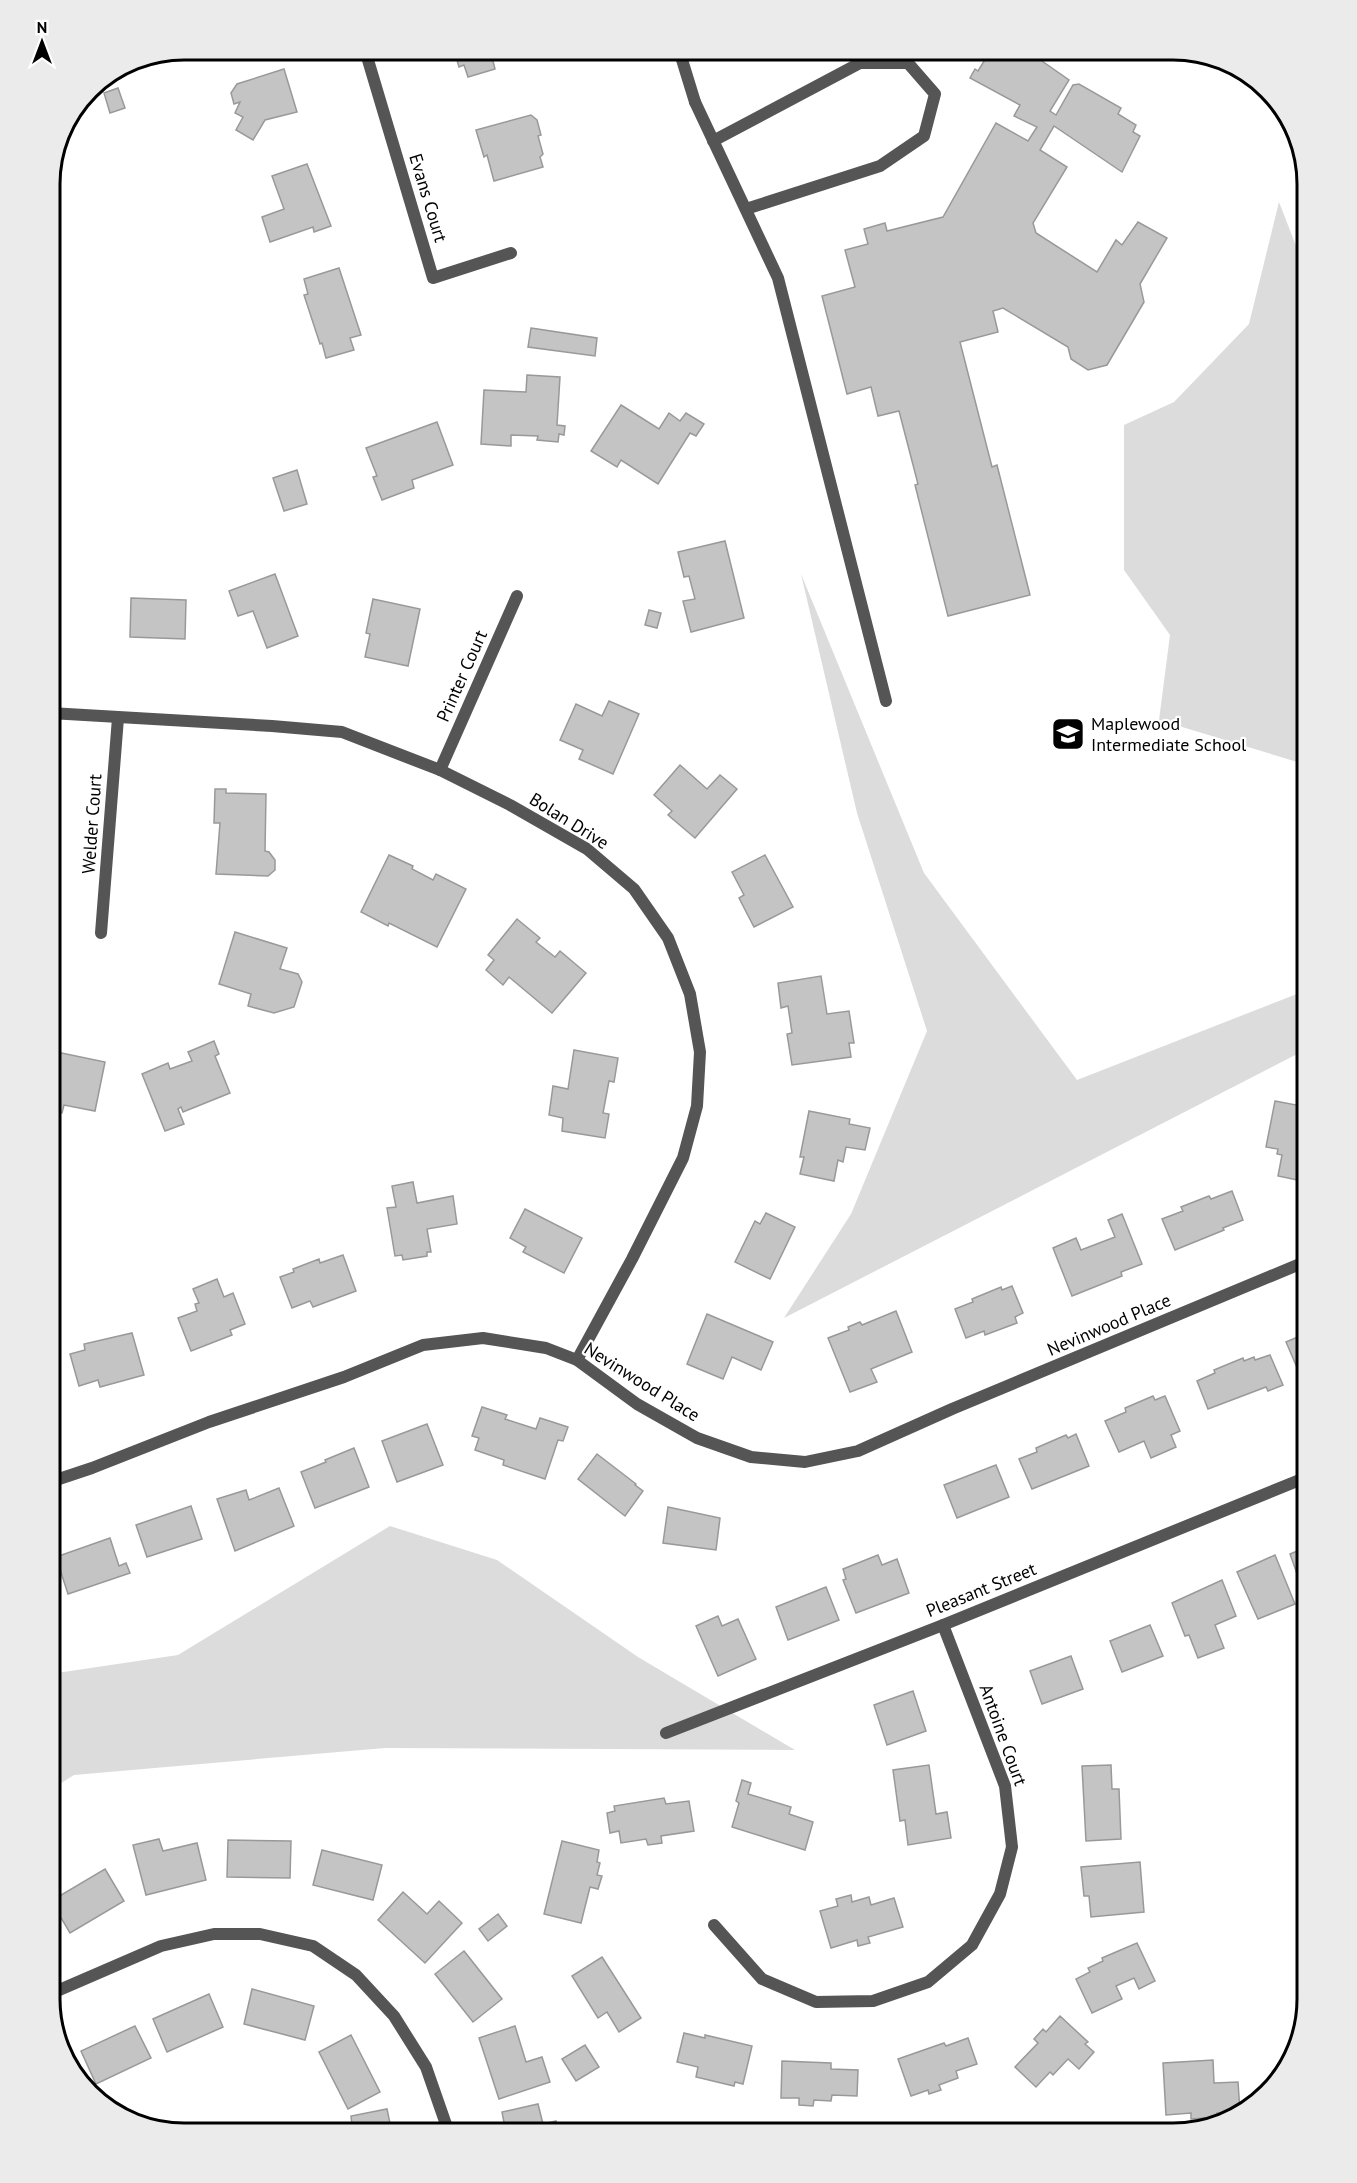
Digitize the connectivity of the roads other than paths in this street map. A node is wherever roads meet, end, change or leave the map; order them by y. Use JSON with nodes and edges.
{"nodes":[{"id":1,"x":368,"y":60,"type":"edge"},
{"id":2,"x":682,"y":60,"type":"edge"},
{"id":3,"x":713,"y":141,"type":"junction"},
{"id":4,"x":746,"y":209,"type":"junction"},
{"id":5,"x":512,"y":253,"type":"dead end"},
{"id":6,"x":517,"y":596,"type":"dead end"},
{"id":7,"x":885,"y":701,"type":"dead end"},
{"id":8,"x":60,"y":714,"type":"edge"},
{"id":9,"x":118,"y":718,"type":"junction"},
{"id":10,"x":440,"y":770,"type":"junction"},
{"id":11,"x":101,"y":933,"type":"dead end"},
{"id":12,"x":1297,"y":1266,"type":"edge"},
{"id":13,"x":577,"y":1360,"type":"junction"},
{"id":14,"x":60,"y":1479,"type":"edge"},
{"id":15,"x":1297,"y":1481,"type":"edge"},
{"id":16,"x":943,"y":1625,"type":"junction"},
{"id":17,"x":666,"y":1733,"type":"dead end"},
{"id":18,"x":714,"y":1925,"type":"dead end"},
{"id":19,"x":60,"y":1990,"type":"edge"},
{"id":20,"x":446,"y":2123,"type":"edge"}],
"edges":[{"from":1,"to":5,"type":"street","name":"Evans Court"},
{"from":2,"to":3,"type":"street"},
{"from":3,"to":4,"type":"street"},
{"from":3,"to":4,"type":"street"},
{"from":4,"to":7,"type":"street"},
{"from":6,"to":10,"type":"street","name":"Printer Court"},
{"from":8,"to":9,"type":"street","name":"Bolan Drive"},
{"from":9,"to":10,"type":"street","name":"Bolan Drive"},
{"from":9,"to":11,"type":"street","name":"Welder Court"},
{"from":10,"to":13,"type":"street","name":"Bolan Drive"},
{"from":12,"to":13,"type":"street","name":"Nevinwood Place"},
{"from":13,"to":14,"type":"street","name":"Nevinwood Place"},
{"from":15,"to":16,"type":"street","name":"Pleasant Street"},
{"from":16,"to":17,"type":"street","name":"Pleasant Street"},
{"from":16,"to":18,"type":"street","name":"Antoine Court"},
{"from":19,"to":20,"type":"street"}]}
